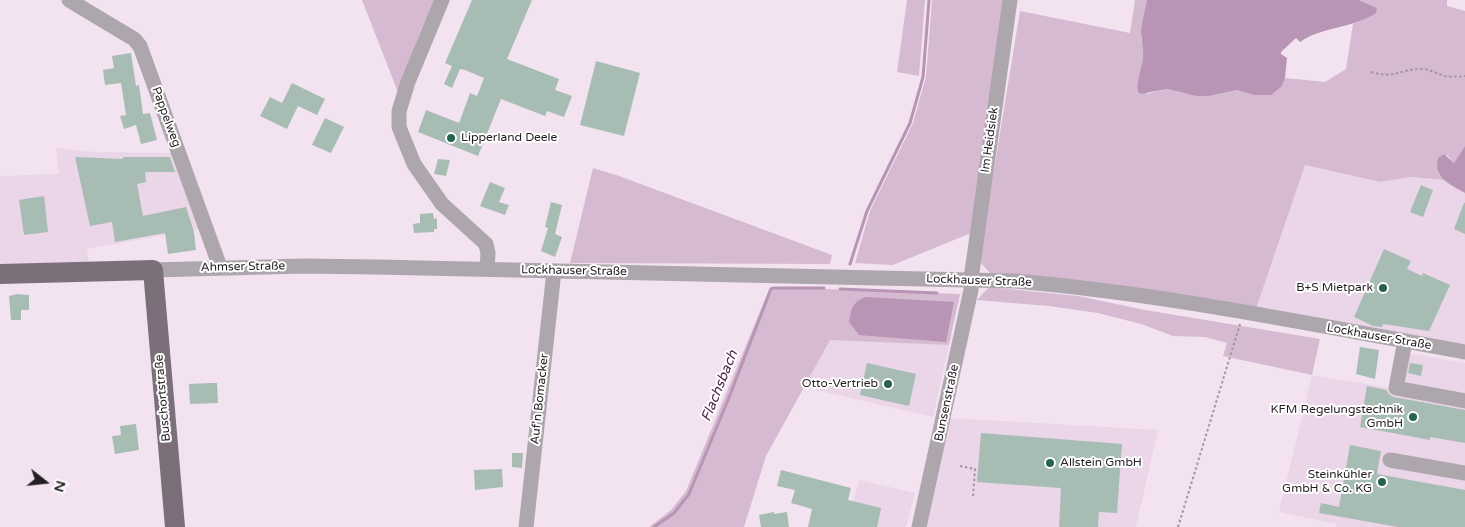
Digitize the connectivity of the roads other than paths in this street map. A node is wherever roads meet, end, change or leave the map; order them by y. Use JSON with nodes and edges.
{"nodes":[{"id":1,"x":69,"y":0,"type":"edge"},
{"id":2,"x":442,"y":0,"type":"edge"},
{"id":3,"x":1010,"y":0,"type":"edge"},
{"id":4,"x":220,"y":268,"type":"junction"},
{"id":5,"x":487,"y":269,"type":"junction"},
{"id":6,"x":153,"y":270,"type":"junction"},
{"id":7,"x":554,"y":271,"type":"junction"},
{"id":8,"x":0,"y":274,"type":"edge"},
{"id":9,"x":971,"y":279,"type":"junction"},
{"id":10,"x":1405,"y":341,"type":"junction"},
{"id":11,"x":1465,"y":352,"type":"edge"},
{"id":12,"x":1465,"y":401,"type":"edge"},
{"id":13,"x":1390,"y":460,"type":"dead end"},
{"id":14,"x":1465,"y":473,"type":"edge"},
{"id":15,"x":175,"y":527,"type":"edge"},
{"id":16,"x":526,"y":527,"type":"edge"},
{"id":17,"x":919,"y":527,"type":"edge"}],
"edges":[{"from":1,"to":4,"type":"street","name":"Pappelweg"},
{"from":2,"to":5,"type":"street"},
{"from":3,"to":9,"type":"street","name":"Im Heidsiek"},
{"from":4,"to":5,"type":"street","name":"Ahmser Straße"},
{"from":4,"to":6,"type":"street","name":"Ahmser Straße"},
{"from":5,"to":7,"type":"street","name":"Lockhauser Straße"},
{"from":6,"to":8,"type":"main road","name":"Ahmser Straße"},
{"from":6,"to":15,"type":"main road","name":"Buschortstraße"},
{"from":7,"to":9,"type":"street","name":"Lockhauser Straße"},
{"from":7,"to":16,"type":"street","name":"Auf'n Bomacker"},
{"from":9,"to":10,"type":"street","name":"Lockhauser Straße"},
{"from":9,"to":17,"type":"street","name":"Bunsenstraße"},
{"from":10,"to":11,"type":"street","name":"Lockhauser Straße"},
{"from":10,"to":12,"type":"street"},
{"from":13,"to":14,"type":"street"}]}
